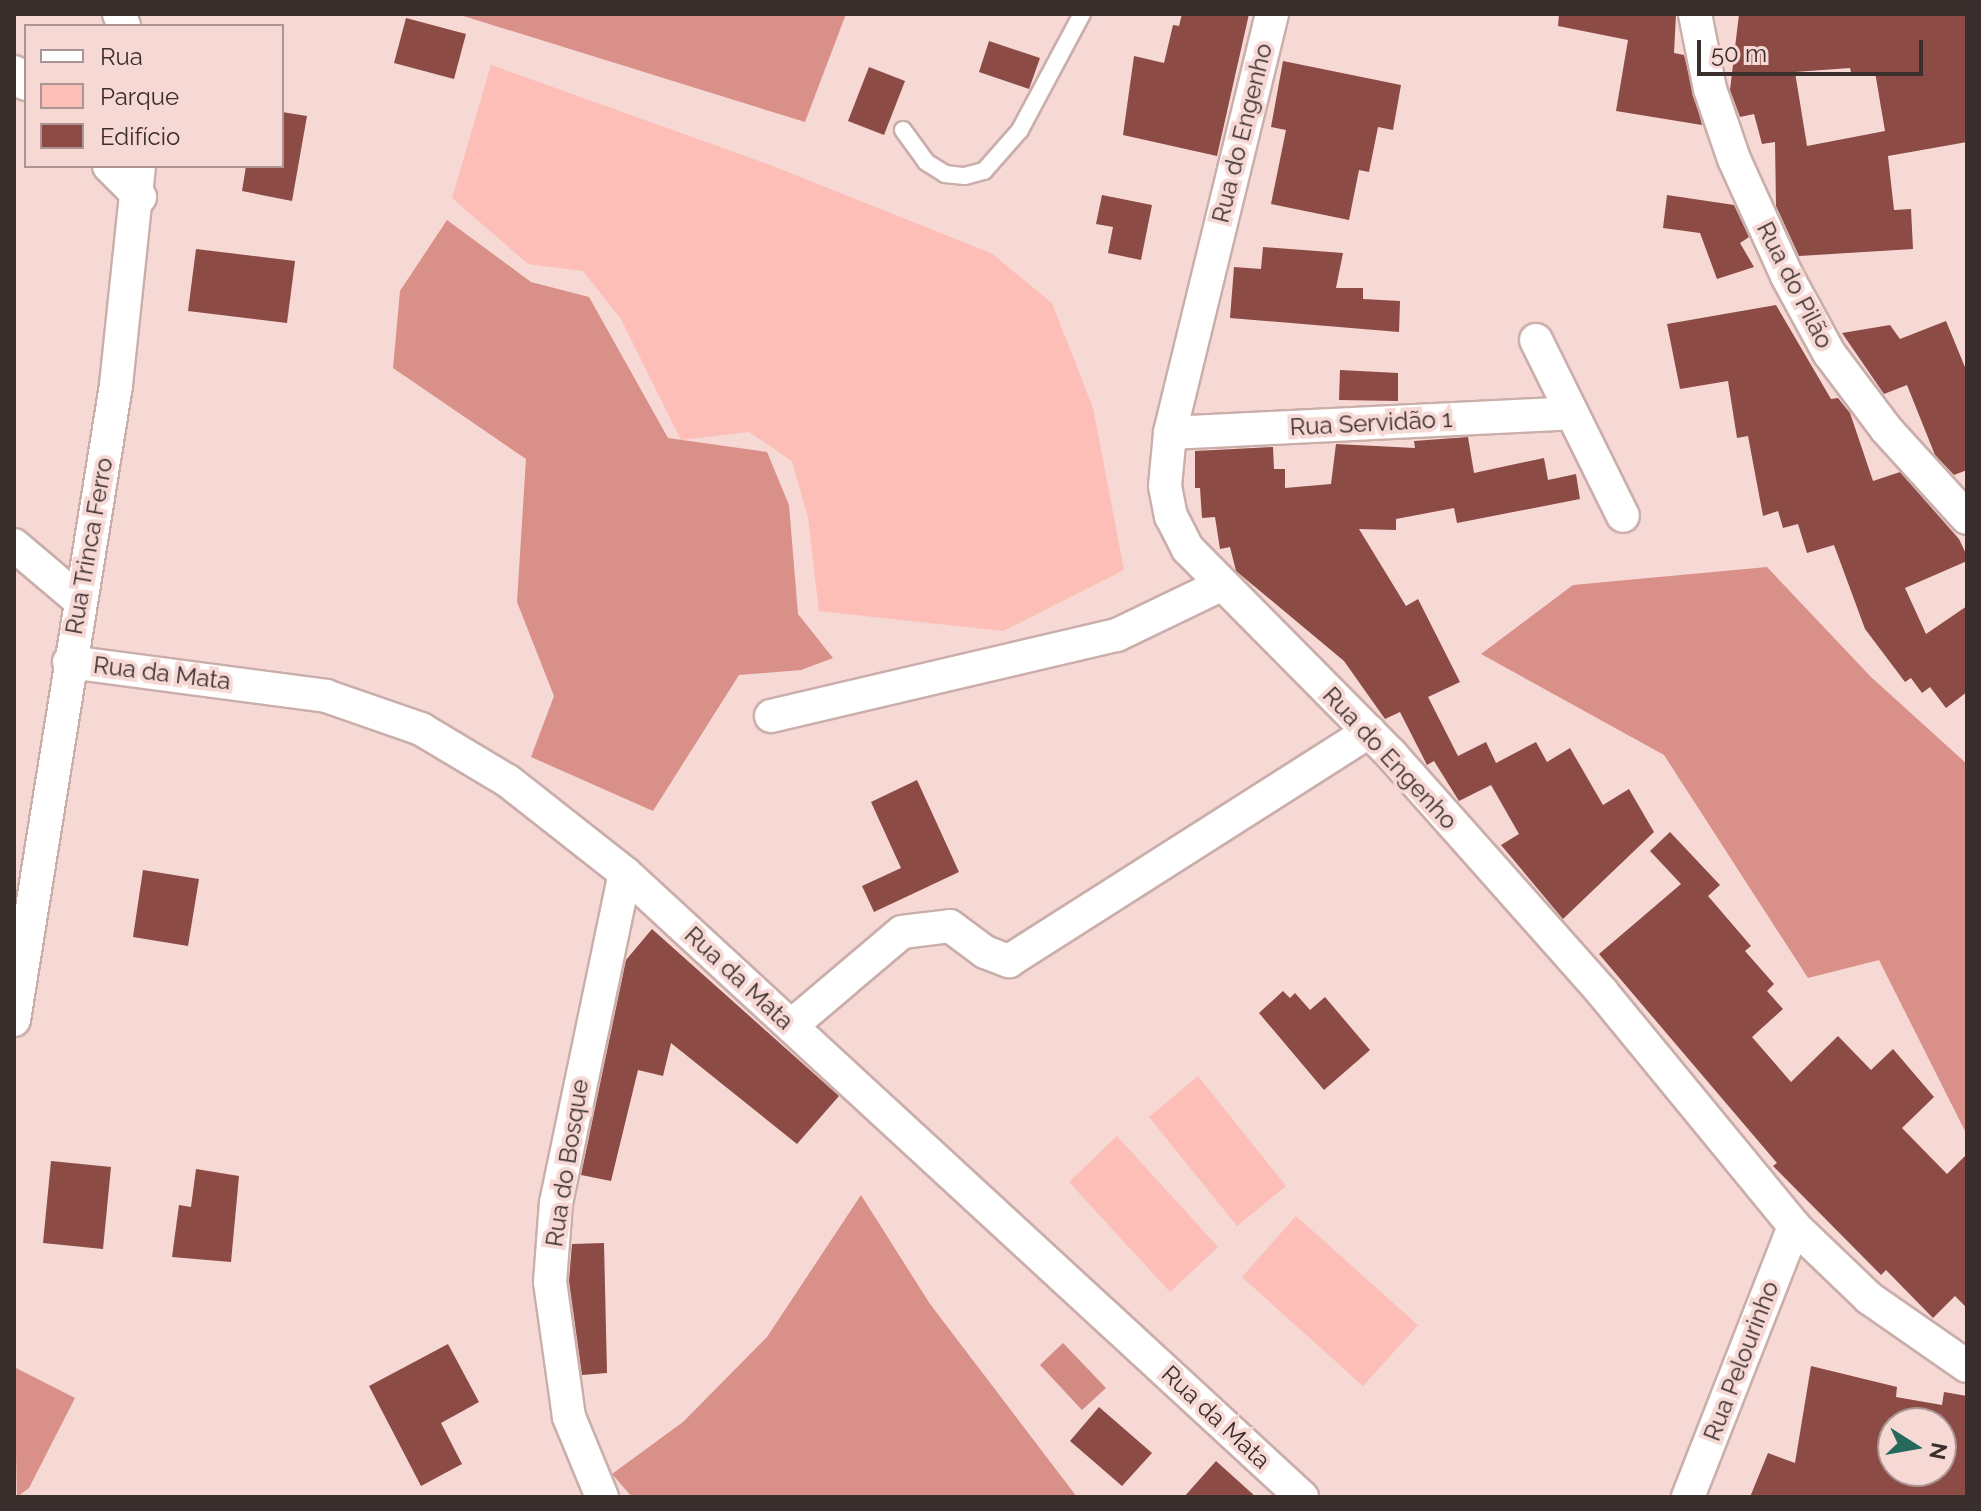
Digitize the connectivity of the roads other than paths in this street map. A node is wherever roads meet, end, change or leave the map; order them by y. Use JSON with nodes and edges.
{"nodes":[{"id":1,"x":1082,"y":14,"type":"edge"},
{"id":2,"x":1272,"y":14,"type":"edge"},
{"id":3,"x":1695,"y":14,"type":"edge"},
{"id":4,"x":903,"y":130,"type":"dead end"},
{"id":5,"x":113,"y":168,"type":"edge"},
{"id":6,"x":140,"y":181,"type":"edge"},
{"id":7,"x":1536,"y":340,"type":"dead end"},
{"id":8,"x":1572,"y":413,"type":"junction"},
{"id":9,"x":1170,"y":433,"type":"junction"},
{"id":10,"x":1623,"y":516,"type":"dead end"},
{"id":11,"x":1967,"y":518,"type":"edge"},
{"id":12,"x":14,"y":545,"type":"edge"},
{"id":13,"x":1221,"y":585,"type":"junction"},
{"id":14,"x":79,"y":600,"type":"junction"},
{"id":15,"x":69,"y":662,"type":"junction"},
{"id":16,"x":771,"y":716,"type":"dead end"},
{"id":17,"x":1369,"y":732,"type":"junction"},
{"id":18,"x":625,"y":873,"type":"junction"},
{"id":19,"x":14,"y":1020,"type":"edge"},
{"id":20,"x":791,"y":1026,"type":"junction"},
{"id":21,"x":1794,"y":1226,"type":"junction"},
{"id":22,"x":1967,"y":1366,"type":"edge"},
{"id":23,"x":602,"y":1497,"type":"edge"},
{"id":24,"x":1302,"y":1497,"type":"edge"},
{"id":25,"x":1688,"y":1497,"type":"edge"}],
"edges":[{"from":1,"to":4,"type":"lane"},
{"from":2,"to":9,"type":"street","name":"Rua do Engenho"},
{"from":3,"to":11,"type":"street","name":"Rua do Pilão"},
{"from":5,"to":6,"type":"street"},
{"from":6,"to":14,"type":"street","name":"Rua Trinca Ferro"},
{"from":7,"to":8,"type":"street"},
{"from":8,"to":9,"type":"street","name":"Rua Servidão 1"},
{"from":8,"to":10,"type":"street"},
{"from":9,"to":13,"type":"street","name":"Rua do Engenho"},
{"from":12,"to":14,"type":"street"},
{"from":13,"to":16,"type":"street"},
{"from":13,"to":17,"type":"street","name":"Rua do Engenho"},
{"from":14,"to":15,"type":"street","name":"Rua Trinca Ferro"},
{"from":15,"to":18,"type":"street","name":"Rua da Mata"},
{"from":15,"to":19,"type":"street","name":"Rua Trinca Ferro"},
{"from":17,"to":20,"type":"street"},
{"from":17,"to":21,"type":"street","name":"Rua do Engenho"},
{"from":18,"to":20,"type":"street","name":"Rua da Mata"},
{"from":18,"to":23,"type":"street","name":"Rua do Bosque"},
{"from":20,"to":24,"type":"street","name":"Rua da Mata"},
{"from":21,"to":22,"type":"street","name":"Rua do Engenho"},
{"from":21,"to":25,"type":"street","name":"Rua Pelourinho"}]}
